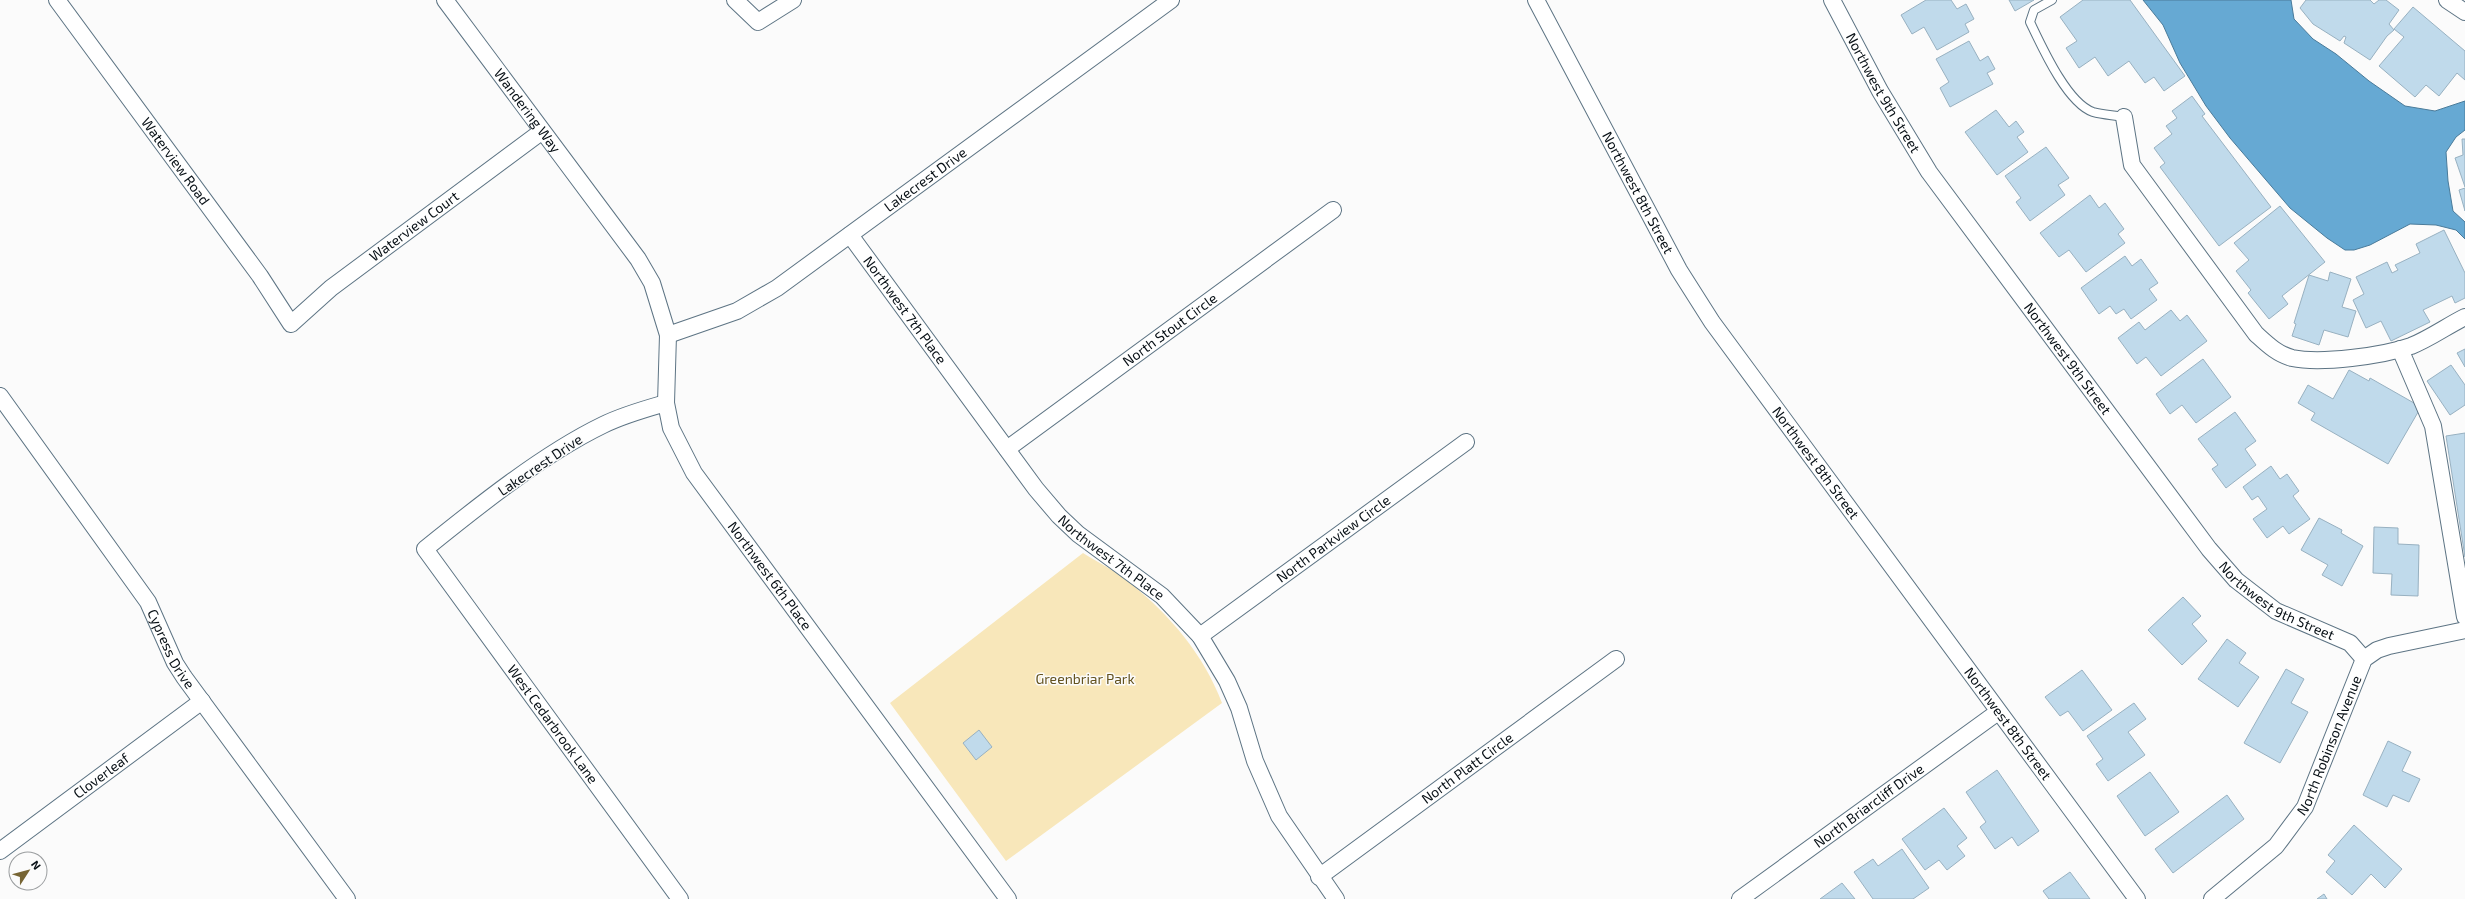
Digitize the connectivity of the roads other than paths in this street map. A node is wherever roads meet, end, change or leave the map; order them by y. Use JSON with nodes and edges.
{"nodes":[{"id":1,"x":57,"y":0,"type":"edge"},
{"id":2,"x":445,"y":0,"type":"edge"},
{"id":3,"x":735,"y":0,"type":"edge"},
{"id":4,"x":793,"y":0,"type":"edge"},
{"id":5,"x":1171,"y":0,"type":"edge"},
{"id":6,"x":1536,"y":0,"type":"edge"},
{"id":7,"x":1832,"y":0,"type":"edge"},
{"id":8,"x":2052,"y":0,"type":"edge"},
{"id":9,"x":2447,"y":0,"type":"edge"},
{"id":10,"x":2465,"y":12,"type":"edge"},
{"id":11,"x":2124,"y":116,"type":"joint"},
{"id":12,"x":541,"y":132,"type":"junction"},
{"id":13,"x":1333,"y":210,"type":"dead end"},
{"id":14,"x":609,"y":222,"type":"joint"},
{"id":15,"x":850,"y":235,"type":"junction"},
{"id":16,"x":2465,"y":317,"type":"edge"},
{"id":17,"x":291,"y":324,"type":"joint"},
{"id":18,"x":668,"y":335,"type":"junction"},
{"id":19,"x":2400,"y":349,"type":"junction"},
{"id":20,"x":0,"y":396,"type":"edge"},
{"id":21,"x":666,"y":403,"type":"junction"},
{"id":22,"x":1466,"y":442,"type":"dead end"},
{"id":23,"x":1007,"y":449,"type":"junction"},
{"id":24,"x":425,"y":549,"type":"joint"},
{"id":25,"x":2465,"y":617,"type":"edge"},
{"id":26,"x":2465,"y":630,"type":"edge"},
{"id":27,"x":1200,"y":636,"type":"junction"},
{"id":28,"x":1616,"y":659,"type":"dead end"},
{"id":29,"x":2364,"y":659,"type":"junction"},
{"id":30,"x":202,"y":702,"type":"junction"},
{"id":31,"x":1998,"y":712,"type":"junction"},
{"id":32,"x":0,"y":851,"type":"edge"},
{"id":33,"x":1319,"y":877,"type":"junction"},
{"id":34,"x":347,"y":899,"type":"edge"},
{"id":35,"x":680,"y":899,"type":"edge"},
{"id":36,"x":1008,"y":899,"type":"edge"},
{"id":37,"x":1336,"y":899,"type":"edge"},
{"id":38,"x":1740,"y":899,"type":"edge"},
{"id":39,"x":2137,"y":899,"type":"edge"},
{"id":40,"x":2212,"y":899,"type":"edge"}],
"edges":[{"from":1,"to":17,"type":"street","name":"Waterview Road"},
{"from":2,"to":12,"type":"street","name":"Wandering Way"},
{"from":3,"to":4,"type":"street"},
{"from":5,"to":15,"type":"street","name":"Lakecrest Drive"},
{"from":6,"to":31,"type":"street","name":"Northwest 8th Street"},
{"from":7,"to":29,"type":"street","name":"Northwest 9th Street"},
{"from":8,"to":11,"type":"lane"},
{"from":9,"to":10,"type":"street"},
{"from":11,"to":19,"type":"street"},
{"from":12,"to":14,"type":"street","name":"Wandering Way"},
{"from":12,"to":17,"type":"street","name":"Waterview Court"},
{"from":13,"to":23,"type":"street","name":"North Stout Circle"},
{"from":14,"to":18,"type":"street","name":"Northwest 6th Place"},
{"from":15,"to":18,"type":"street","name":"Lakecrest Drive"},
{"from":15,"to":23,"type":"street","name":"Northwest 7th Place"},
{"from":16,"to":19,"type":"street"},
{"from":18,"to":21,"type":"street","name":"Northwest 6th Place"},
{"from":19,"to":25,"type":"street"},
{"from":20,"to":30,"type":"street","name":"Cypress Drive"},
{"from":21,"to":24,"type":"street","name":"Lakecrest Drive"},
{"from":21,"to":36,"type":"street","name":"Northwest 6th Place"},
{"from":22,"to":27,"type":"street","name":"North Parkview Circle"},
{"from":23,"to":27,"type":"street","name":"Northwest 7th Place"},
{"from":24,"to":35,"type":"street","name":"West Cedarbrook Lane"},
{"from":26,"to":29,"type":"street","name":"North Robinson Avenue"},
{"from":27,"to":33,"type":"street","name":"Northwest 7th Place"},
{"from":28,"to":33,"type":"street","name":"North Platt Circle"},
{"from":29,"to":40,"type":"street","name":"North Robinson Avenue"},
{"from":30,"to":32,"type":"street","name":"Cloverleaf"},
{"from":30,"to":34,"type":"street","name":"Cypress Drive"},
{"from":31,"to":38,"type":"street","name":"North Briarcliff Drive"},
{"from":31,"to":39,"type":"street","name":"Northwest 8th Street"},
{"from":33,"to":37,"type":"street","name":"Northwest 7th Place"}]}
